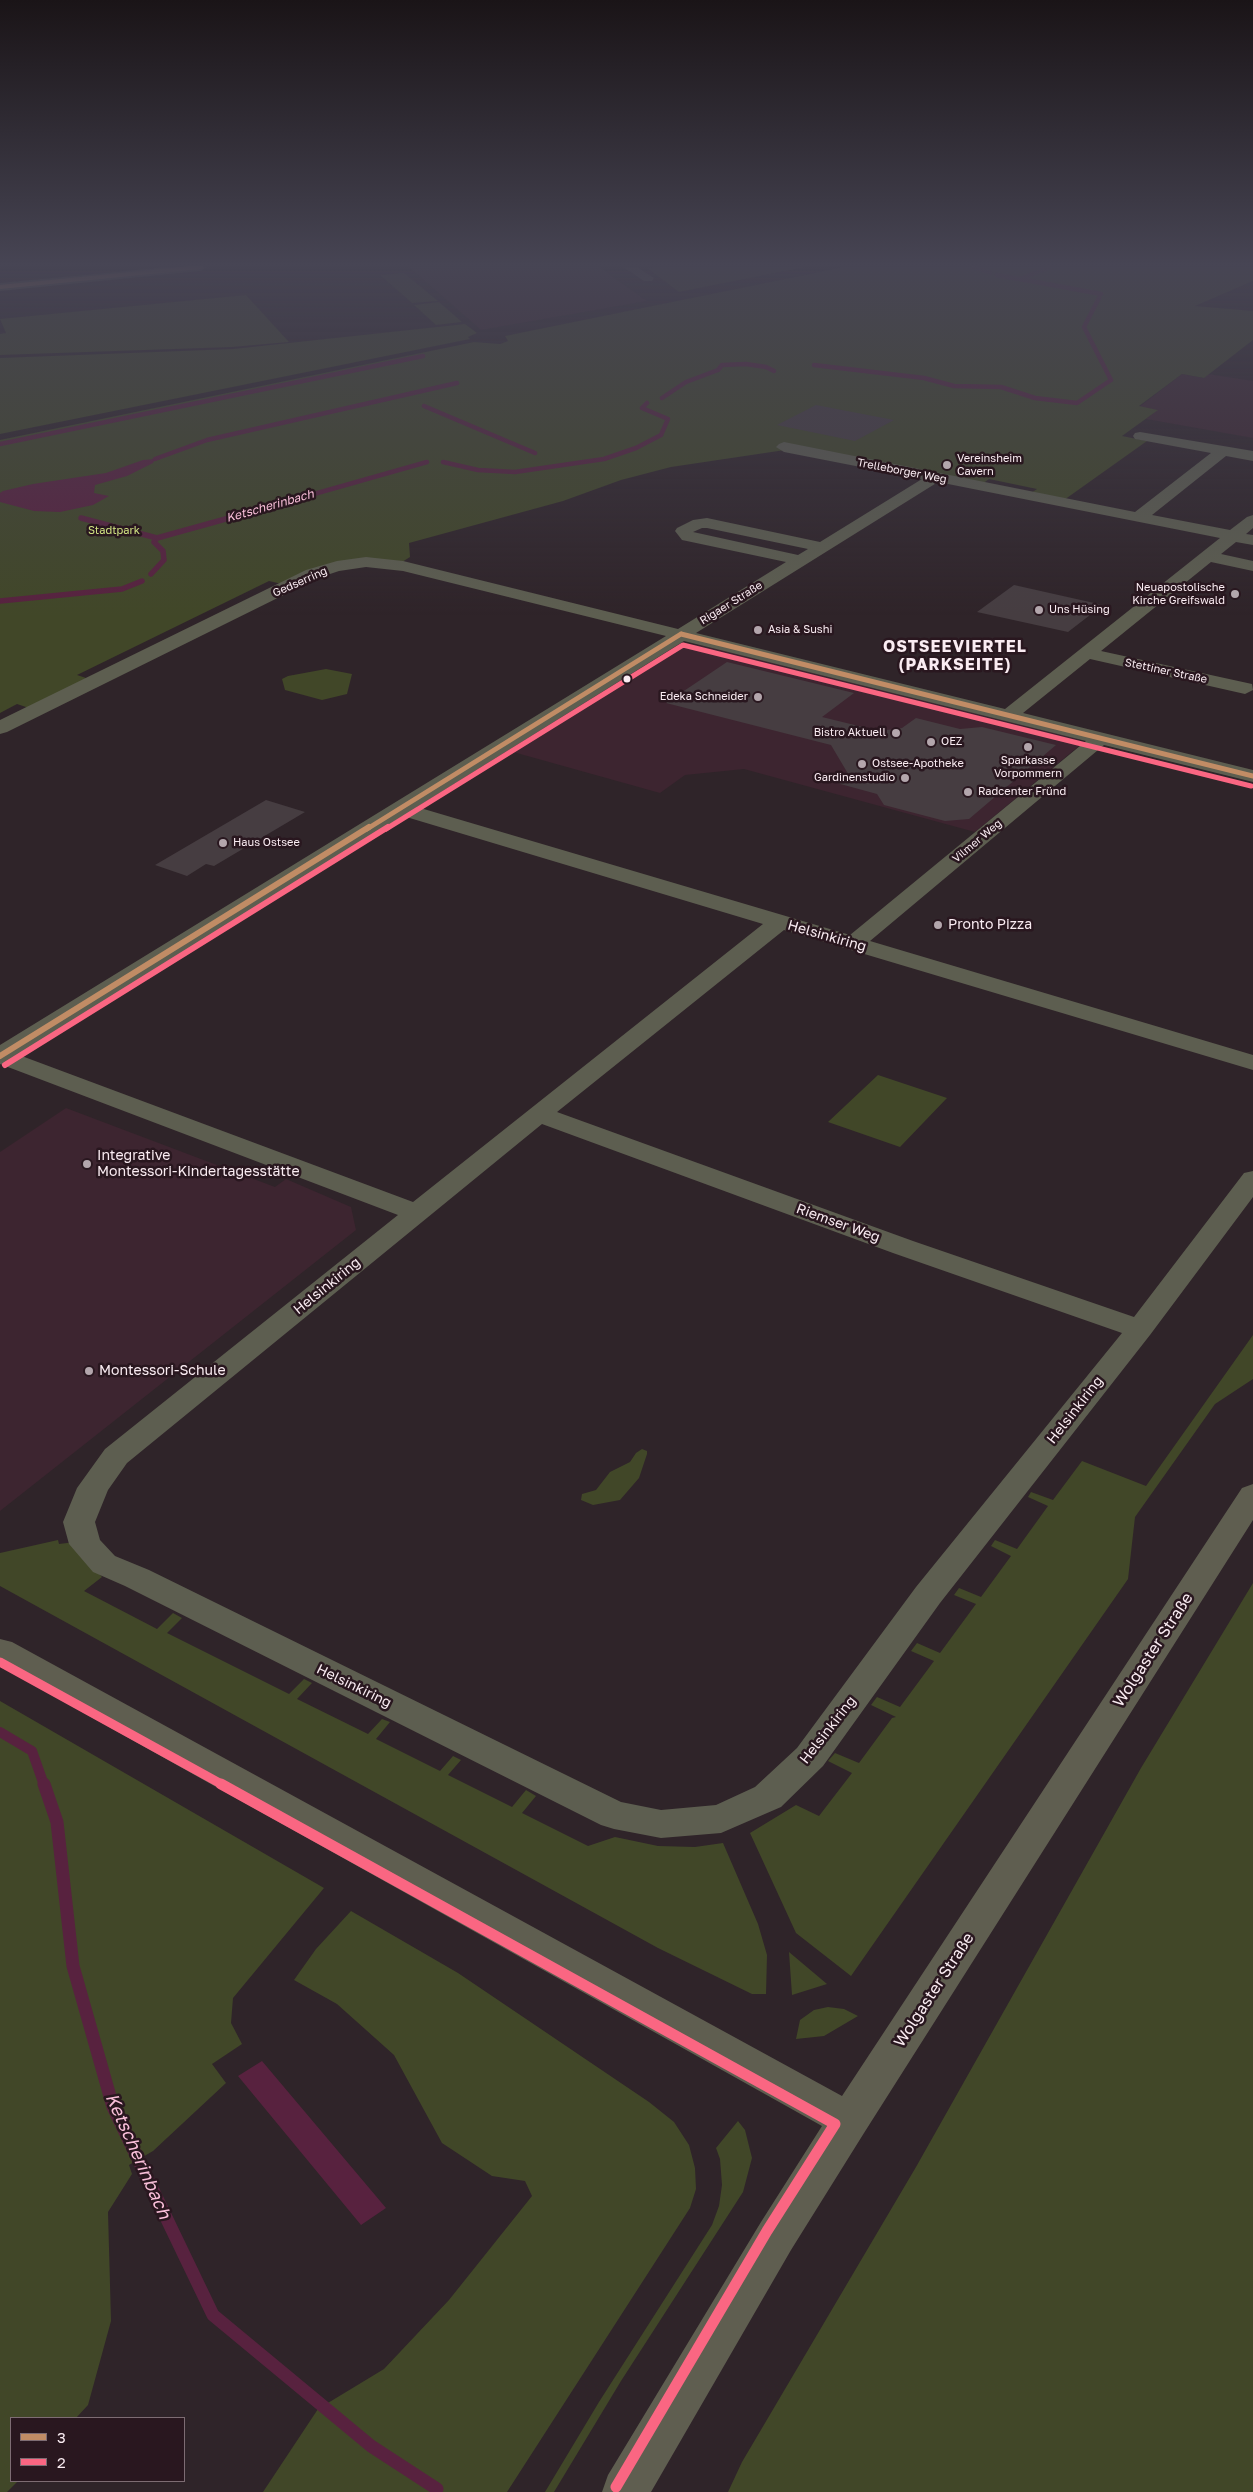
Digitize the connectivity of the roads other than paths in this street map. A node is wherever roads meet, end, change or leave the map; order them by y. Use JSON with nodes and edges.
{"nodes":[{"id":1,"x":1140,"y":436,"type":"dead end"},
{"id":2,"x":784,"y":447,"type":"dead end"},
{"id":3,"x":1223,"y":451,"type":"junction"},
{"id":4,"x":1253,"y":456,"type":"edge"},
{"id":5,"x":934,"y":478,"type":"junction"},
{"id":6,"x":1139,"y":517,"type":"junction"},
{"id":7,"x":1253,"y":520,"type":"edge"},
{"id":8,"x":1234,"y":536,"type":"junction"},
{"id":9,"x":1253,"y":540,"type":"edge"},
{"id":10,"x":822,"y":547,"type":"junction"},
{"id":11,"x":1209,"y":556,"type":"junction"},
{"id":12,"x":800,"y":560,"type":"junction"},
{"id":13,"x":1253,"y":566,"type":"edge"},
{"id":14,"x":681,"y":634,"type":"junction"},
{"id":15,"x":1087,"y":653,"type":"junction"},
{"id":16,"x":1245,"y":688,"type":"dead end"},
{"id":17,"x":1009,"y":715,"type":"junction"},
{"id":18,"x":0,"y":728,"type":"edge"},
{"id":19,"x":1101,"y":738,"type":"junction"},
{"id":20,"x":1253,"y":776,"type":"edge"},
{"id":21,"x":402,"y":809,"type":"junction"},
{"id":22,"x":780,"y":922,"type":"junction"},
{"id":23,"x":853,"y":944,"type":"junction"},
{"id":24,"x":0,"y":1056,"type":"edge"},
{"id":25,"x":1253,"y":1063,"type":"edge"},
{"id":26,"x":539,"y":1114,"type":"junction"},
{"id":27,"x":1253,"y":1178,"type":"edge"},
{"id":28,"x":418,"y":1213,"type":"junction"},
{"id":29,"x":1140,"y":1329,"type":"junction"},
{"id":30,"x":1253,"y":1495,"type":"edge"},
{"id":31,"x":0,"y":1651,"type":"edge"},
{"id":32,"x":849,"y":2120,"type":"junction"},
{"id":33,"x":625,"y":2492,"type":"edge"}],
"edges":[{"from":1,"to":3,"type":"street"},
{"from":2,"to":5,"type":"street","name":"Trelleborger Weg"},
{"from":3,"to":4,"type":"street"},
{"from":3,"to":6,"type":"street"},
{"from":5,"to":6,"type":"street","name":"Trelleborger Weg"},
{"from":5,"to":10,"type":"street","name":"Rigaer Straße"},
{"from":6,"to":8,"type":"street","name":"Trelleborger Weg"},
{"from":7,"to":8,"type":"street"},
{"from":8,"to":9,"type":"street","name":"Trelleborger Weg"},
{"from":8,"to":11,"type":"street"},
{"from":10,"to":12,"type":"street","name":"Rigaer Straße"},
{"from":10,"to":12,"type":"street"},
{"from":11,"to":13,"type":"street"},
{"from":11,"to":15,"type":"street"},
{"from":12,"to":14,"type":"street","name":"Rigaer Straße"},
{"from":14,"to":17,"type":"street","name":"Gedserring"},
{"from":14,"to":18,"type":"street","name":"Gedserring"},
{"from":14,"to":21,"type":"street","name":"Rigaer Straße"},
{"from":15,"to":16,"type":"street","name":"Stettiner Straße"},
{"from":15,"to":17,"type":"street"},
{"from":17,"to":19,"type":"street","name":"Gedserring"},
{"from":19,"to":20,"type":"street","name":"Gedserring"},
{"from":19,"to":23,"type":"street","name":"Vilmer Weg"},
{"from":21,"to":22,"type":"street","name":"Helsinkiring"},
{"from":21,"to":24,"type":"street","name":"Rigaer Straße"},
{"from":22,"to":23,"type":"street","name":"Helsinkiring"},
{"from":22,"to":26,"type":"street"},
{"from":23,"to":25,"type":"street","name":"Helsinkiring"},
{"from":24,"to":28,"type":"street"},
{"from":26,"to":28,"type":"street"},
{"from":26,"to":29,"type":"street","name":"Riemser Weg"},
{"from":27,"to":29,"type":"street","name":"Helsinkiring"},
{"from":28,"to":29,"type":"street","name":"Helsinkiring"},
{"from":30,"to":32,"type":"main road","name":"Wolgaster Straße"},
{"from":31,"to":32,"type":"main road"},
{"from":32,"to":33,"type":"main road","name":"Wolgaster Straße"}]}
